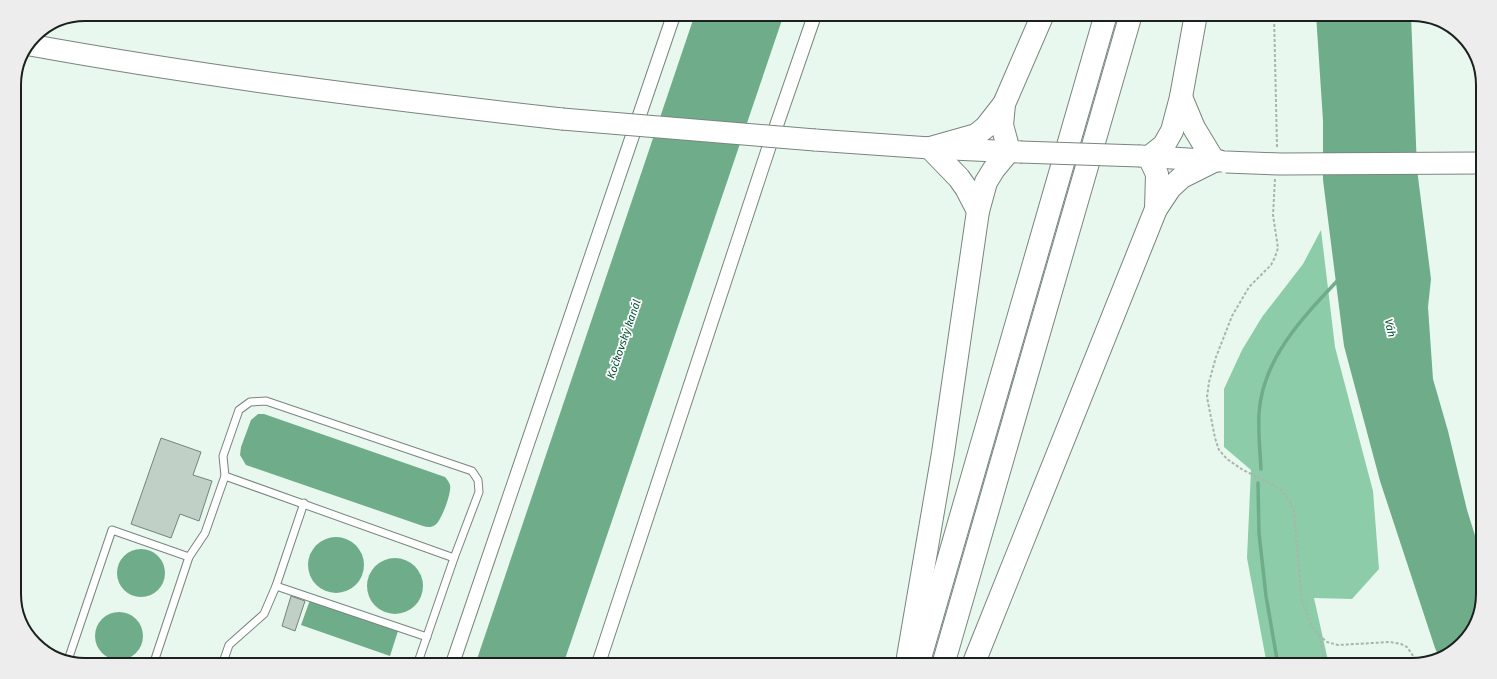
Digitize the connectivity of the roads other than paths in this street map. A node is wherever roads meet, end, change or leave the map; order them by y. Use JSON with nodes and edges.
{"nodes":[{"id":1,"x":672,"y":21,"type":"edge"},
{"id":2,"x":813,"y":21,"type":"edge"},
{"id":3,"x":1040,"y":21,"type":"edge"},
{"id":4,"x":1104,"y":21,"type":"edge"},
{"id":5,"x":1129,"y":21,"type":"edge"},
{"id":6,"x":1195,"y":21,"type":"edge"},
{"id":7,"x":35,"y":46,"type":"edge"},
{"id":8,"x":1181,"y":97,"type":"junction"},
{"id":9,"x":1004,"y":104,"type":"junction"},
{"id":10,"x":930,"y":148,"type":"junction"},
{"id":11,"x":1015,"y":152,"type":"junction"},
{"id":12,"x":1144,"y":157,"type":"junction"},
{"id":13,"x":1220,"y":161,"type":"junction"},
{"id":14,"x":1476,"y":163,"type":"edge"},
{"id":15,"x":1156,"y":209,"type":"junction"},
{"id":16,"x":978,"y":210,"type":"junction"},
{"id":17,"x":225,"y":476,"type":"junction"},
{"id":18,"x":304,"y":503,"type":"junction"},
{"id":19,"x":189,"y":557,"type":"junction"},
{"id":20,"x":454,"y":558,"type":"junction"},
{"id":21,"x":276,"y":586,"type":"junction"},
{"id":22,"x":427,"y":637,"type":"junction"},
{"id":23,"x":69,"y":656,"type":"edge"},
{"id":24,"x":155,"y":658,"type":"edge"},
{"id":25,"x":224,"y":658,"type":"edge"},
{"id":26,"x":420,"y":658,"type":"edge"},
{"id":27,"x":454,"y":658,"type":"edge"},
{"id":28,"x":600,"y":658,"type":"edge"},
{"id":29,"x":908,"y":658,"type":"edge"},
{"id":30,"x":920,"y":658,"type":"edge"},
{"id":31,"x":945,"y":658,"type":"edge"},
{"id":32,"x":976,"y":658,"type":"edge"}],
"edges":[{"from":1,"to":27,"type":"street"},
{"from":2,"to":28,"type":"street"},
{"from":3,"to":9,"type":"highway"},
{"from":4,"to":30,"type":"highway"},
{"from":5,"to":31,"type":"highway"},
{"from":6,"to":8,"type":"highway"},
{"from":7,"to":10,"type":"main road","bridge":true},
{"from":8,"to":12,"type":"highway"},
{"from":8,"to":13,"type":"highway"},
{"from":9,"to":10,"type":"highway"},
{"from":9,"to":11,"type":"highway"},
{"from":10,"to":11,"type":"main road"},
{"from":10,"to":16,"type":"highway"},
{"from":11,"to":12,"type":"main road","bridge":true},
{"from":11,"to":16,"type":"highway"},
{"from":12,"to":13,"type":"main road"},
{"from":12,"to":15,"type":"highway"},
{"from":13,"to":14,"type":"main road","bridge":true},
{"from":13,"to":15,"type":"highway"},
{"from":15,"to":32,"type":"highway"},
{"from":16,"to":29,"type":"highway"},
{"from":17,"to":18,"type":"lane"},
{"from":17,"to":19,"type":"lane"},
{"from":17,"to":20,"type":"lane"},
{"from":18,"to":20,"type":"lane"},
{"from":18,"to":21,"type":"lane"},
{"from":19,"to":23,"type":"lane"},
{"from":19,"to":24,"type":"lane"},
{"from":20,"to":22,"type":"lane"},
{"from":21,"to":22,"type":"lane"},
{"from":21,"to":25,"type":"lane"},
{"from":22,"to":26,"type":"lane"}]}
